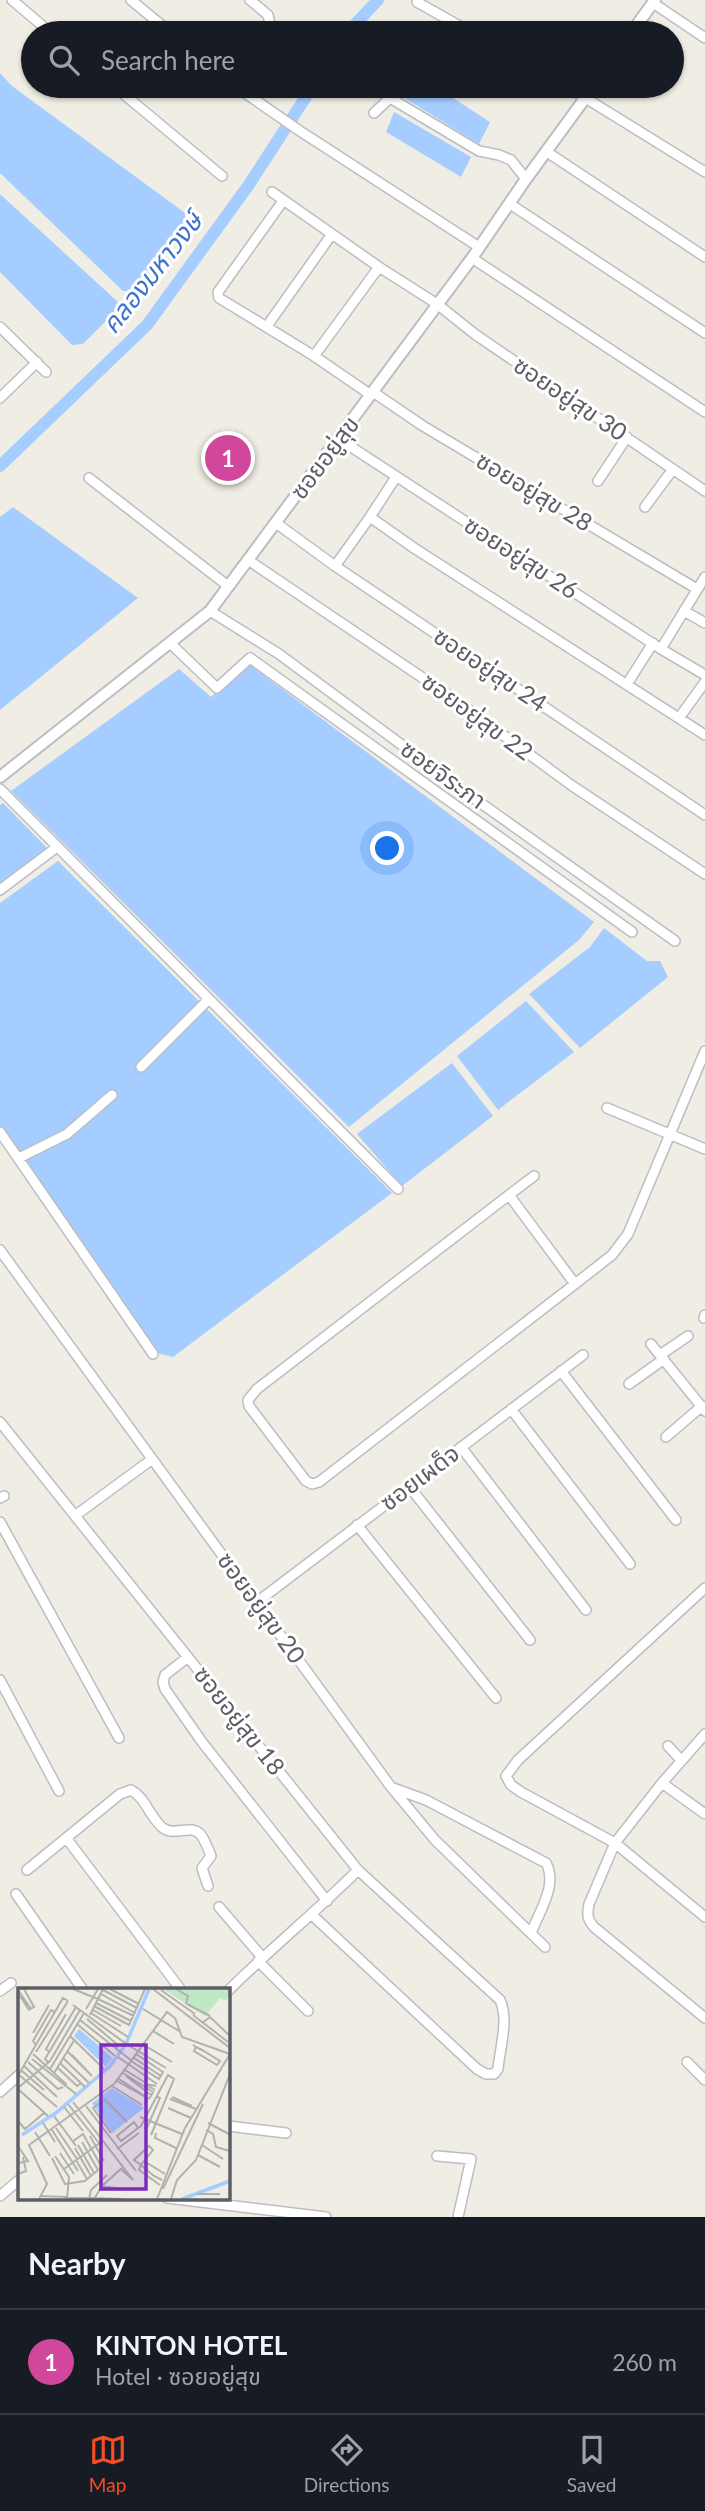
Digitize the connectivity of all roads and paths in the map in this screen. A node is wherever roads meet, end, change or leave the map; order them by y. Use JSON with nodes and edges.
{"nodes":[{"id":1,"x":12,"y":0,"type":"edge"},
{"id":2,"x":131,"y":0,"type":"edge"},
{"id":3,"x":250,"y":0,"type":"edge"},
{"id":4,"x":417,"y":2,"type":"dead end"},
{"id":5,"x":654,"y":2,"type":"edge"},
{"id":6,"x":37,"y":21,"type":"edge"},
{"id":7,"x":156,"y":21,"type":"edge"},
{"id":8,"x":270,"y":21,"type":"edge"},
{"id":9,"x":451,"y":21,"type":"edge"},
{"id":10,"x":640,"y":21,"type":"edge"},
{"id":11,"x":681,"y":21,"type":"edge"},
{"id":12,"x":684,"y":23,"type":"edge"},
{"id":13,"x":705,"y":38,"type":"edge"},
{"id":14,"x":128,"y":98,"type":"edge"},
{"id":15,"x":252,"y":98,"type":"edge"},
{"id":16,"x":390,"y":98,"type":"joint"},
{"id":17,"x":585,"y":98,"type":"edge"},
{"id":18,"x":588,"y":98,"type":"edge"},
{"id":19,"x":374,"y":113,"type":"dead end"},
{"id":20,"x":547,"y":152,"type":"junction"},
{"id":21,"x":705,"y":173,"type":"edge"},
{"id":22,"x":222,"y":176,"type":"dead end"},
{"id":23,"x":526,"y":179,"type":"junction"},
{"id":24,"x":272,"y":192,"type":"dead end"},
{"id":25,"x":283,"y":201,"type":"junction"},
{"id":26,"x":510,"y":204,"type":"junction"},
{"id":27,"x":332,"y":234,"type":"junction"},
{"id":28,"x":479,"y":247,"type":"junction"},
{"id":29,"x":705,"y":257,"type":"edge"},
{"id":30,"x":472,"y":258,"type":"junction"},
{"id":31,"x":379,"y":267,"type":"junction"},
{"id":32,"x":437,"y":304,"type":"junction"},
{"id":33,"x":267,"y":326,"type":"junction"},
{"id":34,"x":0,"y":327,"type":"edge"},
{"id":35,"x":705,"y":333,"type":"edge"},
{"id":36,"x":314,"y":356,"type":"junction"},
{"id":37,"x":37,"y":362,"type":"junction"},
{"id":38,"x":46,"y":372,"type":"dead end"},
{"id":39,"x":372,"y":394,"type":"junction"},
{"id":40,"x":0,"y":398,"type":"edge"},
{"id":41,"x":705,"y":412,"type":"edge"},
{"id":42,"x":627,"y":438,"type":"junction"},
{"id":43,"x":339,"y":439,"type":"junction"},
{"id":44,"x":673,"y":469,"type":"junction"},
{"id":45,"x":397,"y":477,"type":"junction"},
{"id":46,"x":89,"y":478,"type":"dead end"},
{"id":47,"x":598,"y":481,"type":"dead end"},
{"id":48,"x":705,"y":491,"type":"edge"},
{"id":49,"x":645,"y":508,"type":"dead end"},
{"id":50,"x":370,"y":517,"type":"junction"},
{"id":51,"x":276,"y":523,"type":"junction"},
{"id":52,"x":248,"y":560,"type":"junction"},
{"id":53,"x":335,"y":566,"type":"junction"},
{"id":54,"x":705,"y":577,"type":"edge"},
{"id":55,"x":228,"y":586,"type":"junction"},
{"id":56,"x":697,"y":589,"type":"junction"},
{"id":57,"x":210,"y":611,"type":"junction"},
{"id":58,"x":684,"y":611,"type":"junction"},
{"id":59,"x":705,"y":623,"type":"edge"},
{"id":60,"x":170,"y":643,"type":"junction"},
{"id":61,"x":657,"y":646,"type":"junction"},
{"id":62,"x":705,"y":674,"type":"edge"},
{"id":63,"x":705,"y":682,"type":"edge"},
{"id":64,"x":627,"y":684,"type":"junction"},
{"id":65,"x":679,"y":718,"type":"junction"},
{"id":66,"x":705,"y":735,"type":"edge"},
{"id":67,"x":0,"y":777,"type":"edge"},
{"id":68,"x":0,"y":789,"type":"edge"},
{"id":69,"x":705,"y":815,"type":"edge"},
{"id":70,"x":57,"y":847,"type":"junction"},
{"id":71,"x":705,"y":874,"type":"edge"},
{"id":72,"x":0,"y":890,"type":"edge"},
{"id":73,"x":632,"y":932,"type":"dead end"},
{"id":74,"x":675,"y":940,"type":"dead end"},
{"id":75,"x":209,"y":999,"type":"junction"},
{"id":76,"x":705,"y":1051,"type":"edge"},
{"id":77,"x":141,"y":1067,"type":"dead end"},
{"id":78,"x":112,"y":1096,"type":"dead end"},
{"id":79,"x":607,"y":1108,"type":"dead end"},
{"id":80,"x":0,"y":1132,"type":"edge"},
{"id":81,"x":668,"y":1134,"type":"junction"},
{"id":82,"x":705,"y":1149,"type":"edge"},
{"id":83,"x":19,"y":1158,"type":"junction"},
{"id":84,"x":534,"y":1175,"type":"dead end"},
{"id":85,"x":398,"y":1189,"type":"dead end"},
{"id":86,"x":509,"y":1195,"type":"junction"},
{"id":87,"x":0,"y":1250,"type":"edge"},
{"id":88,"x":575,"y":1284,"type":"junction"},
{"id":89,"x":688,"y":1336,"type":"dead end"},
{"id":90,"x":651,"y":1345,"type":"dead end"},
{"id":91,"x":153,"y":1354,"type":"dead end"},
{"id":92,"x":583,"y":1354,"type":"dead end"},
{"id":93,"x":662,"y":1357,"type":"junction"},
{"id":94,"x":561,"y":1371,"type":"junction"},
{"id":95,"x":629,"y":1384,"type":"dead end"},
{"id":96,"x":703,"y":1408,"type":"edge"},
{"id":97,"x":511,"y":1409,"type":"junction"},
{"id":98,"x":0,"y":1422,"type":"edge"},
{"id":99,"x":666,"y":1437,"type":"dead end"},
{"id":100,"x":461,"y":1447,"type":"junction"},
{"id":101,"x":151,"y":1460,"type":"junction"},
{"id":102,"x":409,"y":1486,"type":"junction"},
{"id":103,"x":76,"y":1516,"type":"junction"},
{"id":104,"x":677,"y":1520,"type":"dead end"},
{"id":105,"x":0,"y":1522,"type":"edge"},
{"id":106,"x":357,"y":1525,"type":"junction"},
{"id":107,"x":630,"y":1564,"type":"dead end"},
{"id":108,"x":705,"y":1588,"type":"edge"},
{"id":109,"x":257,"y":1602,"type":"junction"},
{"id":110,"x":586,"y":1610,"type":"dead end"},
{"id":111,"x":530,"y":1640,"type":"dead end"},
{"id":112,"x":188,"y":1657,"type":"junction"},
{"id":113,"x":0,"y":1680,"type":"edge"},
{"id":114,"x":496,"y":1698,"type":"dead end"},
{"id":115,"x":705,"y":1734,"type":"edge"},
{"id":116,"x":119,"y":1738,"type":"dead end"},
{"id":117,"x":667,"y":1746,"type":"dead end"},
{"id":118,"x":681,"y":1760,"type":"junction"},
{"id":119,"x":662,"y":1783,"type":"junction"},
{"id":120,"x":391,"y":1787,"type":"junction"},
{"id":121,"x":59,"y":1791,"type":"dead end"},
{"id":122,"x":705,"y":1814,"type":"edge"},
{"id":123,"x":67,"y":1839,"type":"junction"},
{"id":124,"x":615,"y":1843,"type":"junction"},
{"id":125,"x":27,"y":1870,"type":"dead end"},
{"id":126,"x":358,"y":1870,"type":"junction"},
{"id":127,"x":208,"y":1886,"type":"dead end"},
{"id":128,"x":16,"y":1894,"type":"dead end"},
{"id":129,"x":327,"y":1901,"type":"junction"},
{"id":130,"x":219,"y":1907,"type":"dead end"},
{"id":131,"x":311,"y":1914,"type":"junction"},
{"id":132,"x":705,"y":1917,"type":"edge"},
{"id":133,"x":531,"y":1933,"type":"junction"},
{"id":134,"x":545,"y":1947,"type":"dead end"},
{"id":135,"x":260,"y":1959,"type":"junction"},
{"id":136,"x":11,"y":1983,"type":"dead end"},
{"id":137,"x":82,"y":1988,"type":"edge"},
{"id":138,"x":179,"y":1988,"type":"edge"},
{"id":139,"x":229,"y":1990,"type":"edge"},
{"id":140,"x":0,"y":1991,"type":"edge"},
{"id":141,"x":308,"y":2011,"type":"dead end"},
{"id":142,"x":705,"y":2018,"type":"edge"},
{"id":143,"x":687,"y":2062,"type":"dead end"},
{"id":144,"x":18,"y":2076,"type":"edge"},
{"id":145,"x":705,"y":2080,"type":"edge"},
{"id":146,"x":0,"y":2092,"type":"edge"},
{"id":147,"x":229,"y":2126,"type":"edge"},
{"id":148,"x":286,"y":2133,"type":"dead end"},
{"id":149,"x":437,"y":2156,"type":"dead end"},
{"id":150,"x":18,"y":2181,"type":"edge"},
{"id":151,"x":0,"y":2196,"type":"edge"},
{"id":152,"x":181,"y":2200,"type":"edge"},
{"id":153,"x":283,"y":2215,"type":"edge"},
{"id":154,"x":326,"y":2217,"type":"edge"},
{"id":155,"x":458,"y":2217,"type":"edge"}],
"edges":[{"from":1,"to":6,"type":"street"},
{"from":2,"to":7,"type":"street"},
{"from":3,"to":8,"type":"street"},
{"from":4,"to":9,"type":"street"},
{"from":5,"to":10,"type":"street"},
{"from":5,"to":11,"type":"street"},
{"from":12,"to":13,"type":"street"},
{"from":14,"to":22,"type":"street"},
{"from":15,"to":28,"type":"street"},
{"from":16,"to":19,"type":"street"},
{"from":16,"to":23,"type":"street"},
{"from":17,"to":20,"type":"street","name":"ซอยอยู่สุข"},
{"from":18,"to":21,"type":"street"},
{"from":20,"to":23,"type":"street","name":"ซอยอยู่สุข"},
{"from":20,"to":29,"type":"street"},
{"from":23,"to":26,"type":"street","name":"ซอยอยู่สุข"},
{"from":24,"to":25,"type":"street","name":"ซอยอยู่สุข 30"},
{"from":25,"to":27,"type":"street","name":"ซอยอยู่สุข 30"},
{"from":25,"to":33,"type":"street","name":"ซอยอยู่สุข 28"},
{"from":26,"to":28,"type":"street","name":"ซอยอยู่สุข"},
{"from":26,"to":35,"type":"street"},
{"from":27,"to":31,"type":"street","name":"ซอยอยู่สุข 30"},
{"from":27,"to":33,"type":"street"},
{"from":28,"to":30,"type":"street","name":"ซอยอยู่สุข"},
{"from":30,"to":32,"type":"street","name":"ซอยอยู่สุข"},
{"from":30,"to":41,"type":"street"},
{"from":31,"to":32,"type":"street","name":"ซอยอยู่สุข 30"},
{"from":31,"to":36,"type":"street"},
{"from":32,"to":39,"type":"street","name":"ซอยอยู่สุข"},
{"from":32,"to":42,"type":"street","name":"ซอยอยู่สุข 30"},
{"from":33,"to":36,"type":"street","name":"ซอยอยู่สุข 28"},
{"from":34,"to":37,"type":"street"},
{"from":36,"to":39,"type":"street","name":"ซอยอยู่สุข 28"},
{"from":37,"to":38,"type":"street"},
{"from":37,"to":40,"type":"street"},
{"from":39,"to":43,"type":"street","name":"ซอยอยู่สุข"},
{"from":39,"to":56,"type":"street","name":"ซอยอยู่สุข 28"},
{"from":42,"to":44,"type":"street","name":"ซอยอยู่สุข 30"},
{"from":42,"to":47,"type":"street"},
{"from":43,"to":45,"type":"street","name":"ซอยอยู่สุข 26"},
{"from":43,"to":51,"type":"street","name":"ซอยอยู่สุข"},
{"from":44,"to":48,"type":"street","name":"ซอยอยู่สุข 30"},
{"from":44,"to":49,"type":"street"},
{"from":45,"to":50,"type":"street"},
{"from":45,"to":61,"type":"street","name":"ซอยอยู่สุข 26"},
{"from":46,"to":55,"type":"street"},
{"from":50,"to":53,"type":"street"},
{"from":50,"to":64,"type":"street"},
{"from":51,"to":52,"type":"street","name":"ซอยอยู่สุข"},
{"from":51,"to":53,"type":"street","name":"ซอยอยู่สุข 24"},
{"from":52,"to":55,"type":"street","name":"ซอยอยู่สุข"},
{"from":52,"to":71,"type":"street","name":"ซอยอยู่สุข 22"},
{"from":53,"to":69,"type":"street","name":"ซอยอยู่สุข 24"},
{"from":54,"to":56,"type":"street"},
{"from":55,"to":57,"type":"street","name":"ซอยอยู่สุข"},
{"from":56,"to":58,"type":"street"},
{"from":57,"to":60,"type":"street","name":"ซอยอยู่สุข"},
{"from":57,"to":74,"type":"street","name":"ซอยจิระภา"},
{"from":58,"to":59,"type":"street"},
{"from":58,"to":61,"type":"street"},
{"from":60,"to":67,"type":"street","name":"ซอยอยู่สุข"},
{"from":60,"to":73,"type":"street"},
{"from":61,"to":62,"type":"street","name":"ซอยอยู่สุข 26"},
{"from":61,"to":64,"type":"street"},
{"from":63,"to":65,"type":"street"},
{"from":64,"to":65,"type":"street"},
{"from":65,"to":66,"type":"street"},
{"from":68,"to":70,"type":"street"},
{"from":70,"to":72,"type":"street"},
{"from":70,"to":75,"type":"street"},
{"from":75,"to":77,"type":"street"},
{"from":75,"to":85,"type":"street"},
{"from":76,"to":81,"type":"street"},
{"from":78,"to":83,"type":"street"},
{"from":79,"to":81,"type":"street"},
{"from":80,"to":83,"type":"street"},
{"from":81,"to":82,"type":"street"},
{"from":81,"to":88,"type":"street"},
{"from":83,"to":91,"type":"street"},
{"from":84,"to":86,"type":"street"},
{"from":86,"to":88,"type":"street"},
{"from":86,"to":88,"type":"street"},
{"from":87,"to":101,"type":"street","name":"ซอยอยู่สุข 20"},
{"from":89,"to":93,"type":"street"},
{"from":90,"to":93,"type":"street"},
{"from":92,"to":94,"type":"street","name":"ซอยเผด็จ"},
{"from":93,"to":95,"type":"street"},
{"from":93,"to":96,"type":"street"},
{"from":94,"to":97,"type":"street","name":"ซอยเผด็จ"},
{"from":94,"to":104,"type":"street"},
{"from":96,"to":99,"type":"street"},
{"from":97,"to":100,"type":"street","name":"ซอยเผด็จ"},
{"from":97,"to":107,"type":"street"},
{"from":98,"to":103,"type":"street","name":"ซอยอยู่สุข 18"},
{"from":100,"to":102,"type":"street","name":"ซอยเผด็จ"},
{"from":100,"to":110,"type":"street"},
{"from":101,"to":103,"type":"street"},
{"from":101,"to":109,"type":"street","name":"ซอยอยู่สุข 20"},
{"from":102,"to":106,"type":"street","name":"ซอยเผด็จ"},
{"from":102,"to":111,"type":"street"},
{"from":103,"to":112,"type":"street","name":"ซอยอยู่สุข 18"},
{"from":105,"to":116,"type":"street"},
{"from":106,"to":109,"type":"street","name":"ซอยเผด็จ"},
{"from":106,"to":114,"type":"street"},
{"from":108,"to":124,"type":"street"},
{"from":109,"to":120,"type":"street","name":"ซอยอยู่สุข 20"},
{"from":112,"to":126,"type":"street","name":"ซอยอยู่สุข 18"},
{"from":112,"to":129,"type":"street"},
{"from":113,"to":121,"type":"street"},
{"from":115,"to":118,"type":"street"},
{"from":117,"to":118,"type":"street"},
{"from":118,"to":119,"type":"street"},
{"from":119,"to":122,"type":"street"},
{"from":119,"to":124,"type":"street"},
{"from":120,"to":133,"type":"street","name":"ซอยอยู่สุข 20"},
{"from":120,"to":133,"type":"street"},
{"from":123,"to":125,"type":"street"},
{"from":123,"to":127,"type":"street"},
{"from":123,"to":138,"type":"street"},
{"from":124,"to":132,"type":"street"},
{"from":124,"to":142,"type":"street"},
{"from":126,"to":129,"type":"street"},
{"from":126,"to":131,"type":"street","name":"ซอยอยู่สุข 18"},
{"from":128,"to":137,"type":"street"},
{"from":129,"to":131,"type":"street"},
{"from":130,"to":135,"type":"street"},
{"from":131,"to":135,"type":"street"},
{"from":133,"to":134,"type":"street","name":"ซอยอยู่สุข 20"},
{"from":135,"to":139,"type":"street"},
{"from":135,"to":141,"type":"street"},
{"from":136,"to":140,"type":"street"},
{"from":143,"to":145,"type":"street"},
{"from":144,"to":146,"type":"street"},
{"from":147,"to":148,"type":"street"},
{"from":149,"to":155,"type":"street"},
{"from":150,"to":151,"type":"street"},
{"from":152,"to":153,"type":"street"},
{"from":153,"to":154,"type":"street"}]}
